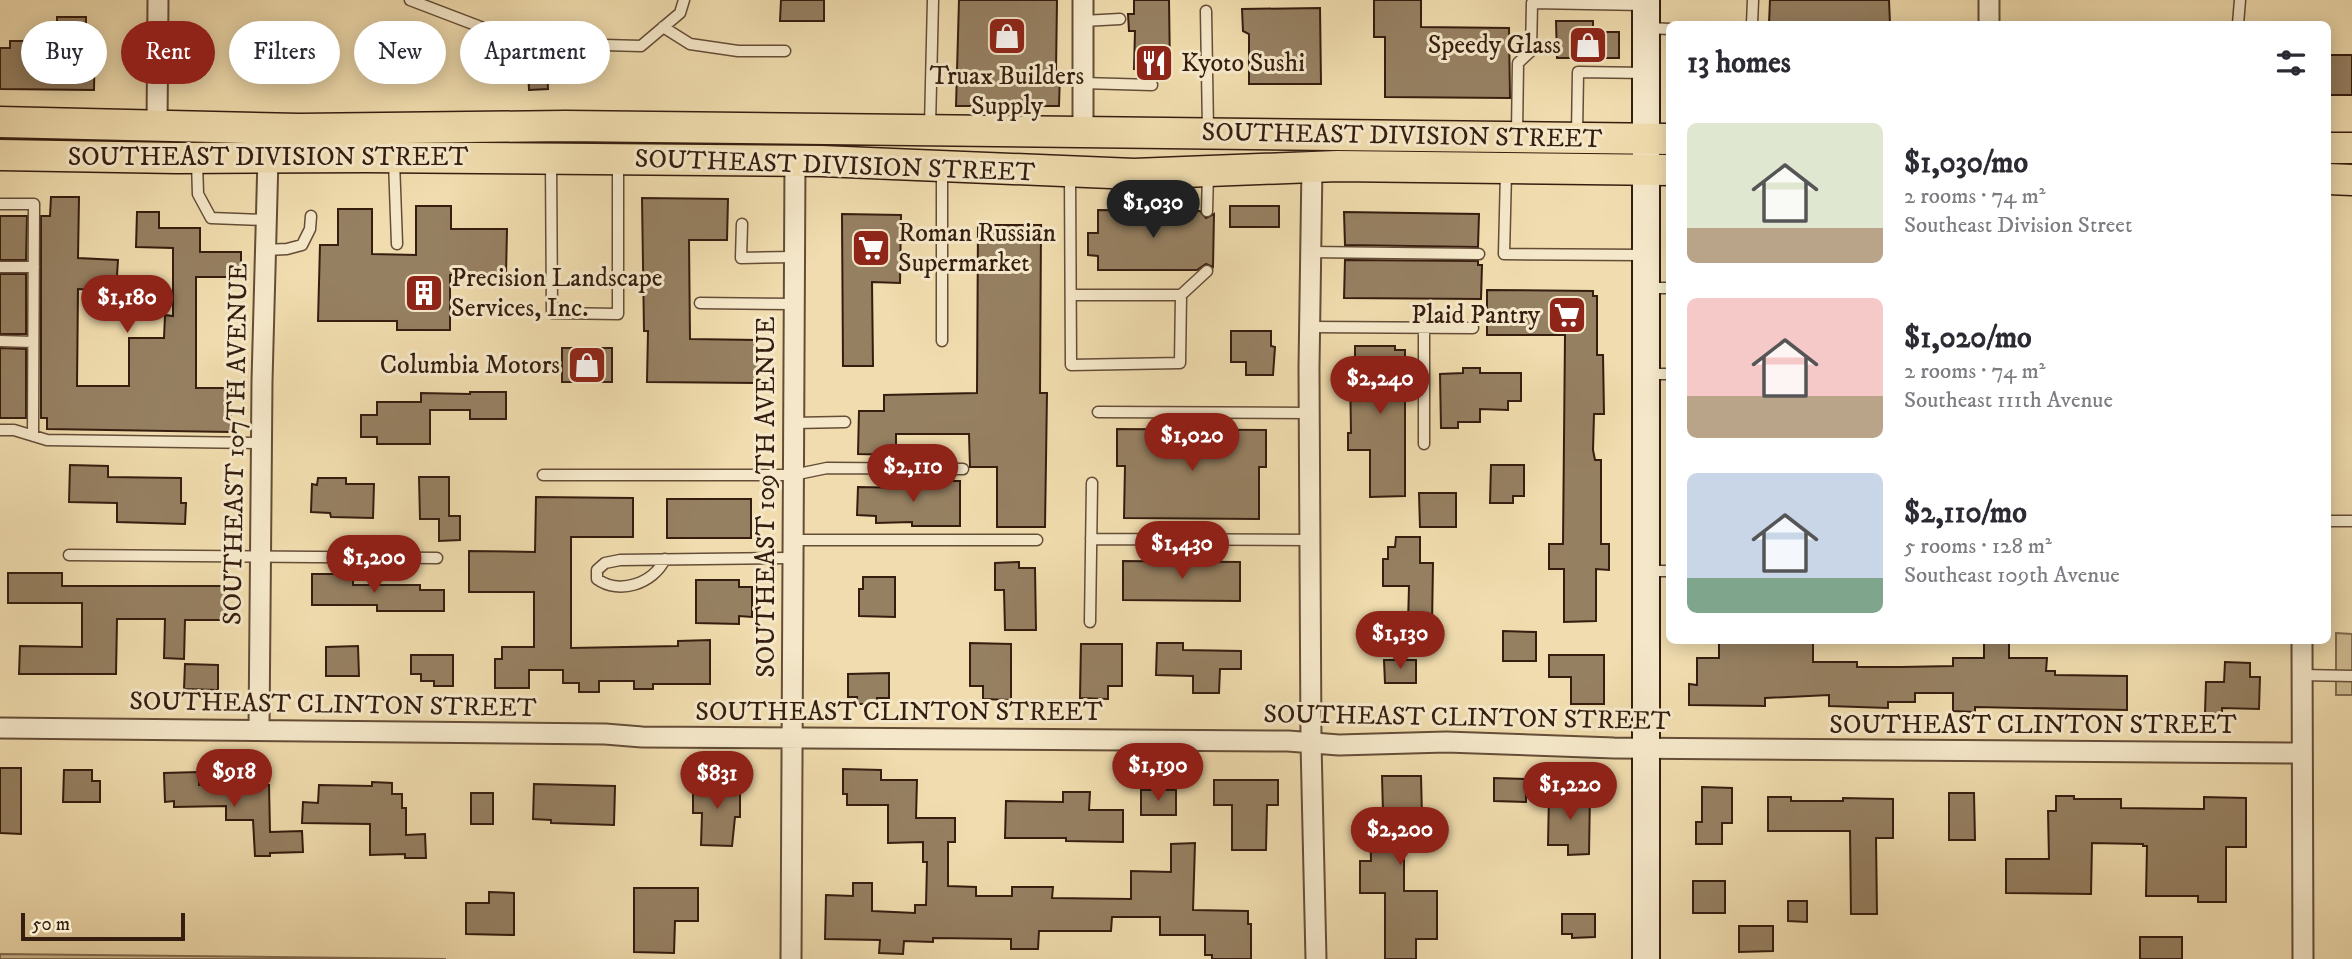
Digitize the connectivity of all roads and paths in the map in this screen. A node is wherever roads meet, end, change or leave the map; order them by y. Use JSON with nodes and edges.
{"nodes":[{"id":1,"x":158,"y":0,"type":"edge"},
{"id":2,"x":410,"y":0,"type":"edge"},
{"id":3,"x":684,"y":0,"type":"edge"},
{"id":4,"x":933,"y":0,"type":"edge"},
{"id":5,"x":1083,"y":0,"type":"edge"},
{"id":6,"x":1753,"y":0,"type":"edge"},
{"id":7,"x":1989,"y":0,"type":"edge"},
{"id":8,"x":2240,"y":0,"type":"edge"},
{"id":9,"x":1206,"y":11,"type":"dead end"},
{"id":10,"x":1652,"y":16,"type":"edge"},
{"id":11,"x":1120,"y":19,"type":"dead end"},
{"id":12,"x":465,"y":21,"type":"edge"},
{"id":13,"x":1083,"y":21,"type":"junction"},
{"id":14,"x":1752,"y":21,"type":"edge"},
{"id":15,"x":1989,"y":21,"type":"edge"},
{"id":16,"x":2238,"y":21,"type":"edge"},
{"id":17,"x":663,"y":27,"type":"junction"},
{"id":18,"x":610,"y":45,"type":"edge"},
{"id":19,"x":785,"y":51,"type":"dead end"},
{"id":20,"x":1646,"y":74,"type":"junction"},
{"id":21,"x":1083,"y":83,"type":"junction"},
{"id":22,"x":1152,"y":85,"type":"dead end"},
{"id":23,"x":0,"y":122,"type":"edge"},
{"id":24,"x":157,"y":127,"type":"junction"},
{"id":25,"x":834,"y":130,"type":"junction"},
{"id":26,"x":930,"y":130,"type":"junction"},
{"id":27,"x":1083,"y":132,"type":"junction"},
{"id":28,"x":1208,"y":134,"type":"junction"},
{"id":29,"x":1517,"y":137,"type":"junction"},
{"id":30,"x":1577,"y":138,"type":"junction"},
{"id":31,"x":1658,"y":139,"type":"edge"},
{"id":32,"x":2331,"y":148,"type":"edge"},
{"id":33,"x":2352,"y":148,"type":"edge"},
{"id":34,"x":0,"y":155,"type":"edge"},
{"id":35,"x":46,"y":156,"type":"junction"},
{"id":36,"x":394,"y":157,"type":"junction"},
{"id":37,"x":197,"y":158,"type":"junction"},
{"id":38,"x":268,"y":158,"type":"junction"},
{"id":39,"x":551,"y":160,"type":"junction"},
{"id":40,"x":618,"y":160,"type":"junction"},
{"id":41,"x":795,"y":161,"type":"junction"},
{"id":42,"x":942,"y":166,"type":"junction"},
{"id":43,"x":1312,"y":166,"type":"junction"},
{"id":44,"x":1506,"y":168,"type":"junction"},
{"id":45,"x":1658,"y":170,"type":"edge"},
{"id":46,"x":1208,"y":172,"type":"junction"},
{"id":47,"x":1070,"y":173,"type":"junction"},
{"id":48,"x":2331,"y":179,"type":"edge"},
{"id":49,"x":2352,"y":180,"type":"edge"},
{"id":50,"x":0,"y":204,"type":"edge"},
{"id":51,"x":1207,"y":211,"type":"dead end"},
{"id":52,"x":311,"y":216,"type":"dead end"},
{"id":53,"x":266,"y":220,"type":"junction"},
{"id":54,"x":742,"y":224,"type":"dead end"},
{"id":55,"x":397,"y":244,"type":"dead end"},
{"id":56,"x":265,"y":250,"type":"junction"},
{"id":57,"x":1310,"y":252,"type":"junction"},
{"id":58,"x":1479,"y":254,"type":"dead end"},
{"id":59,"x":1647,"y":255,"type":"junction"},
{"id":60,"x":794,"y":257,"type":"junction"},
{"id":61,"x":0,"y":267,"type":"edge"},
{"id":62,"x":34,"y":267,"type":"junction"},
{"id":63,"x":1207,"y":271,"type":"dead end"},
{"id":64,"x":1658,"y":288,"type":"edge"},
{"id":65,"x":1072,"y":295,"type":"junction"},
{"id":66,"x":1181,"y":295,"type":"junction"},
{"id":67,"x":700,"y":303,"type":"dead end"},
{"id":68,"x":794,"y":304,"type":"junction"},
{"id":69,"x":1309,"y":327,"type":"junction"},
{"id":70,"x":1424,"y":327,"type":"junction"},
{"id":71,"x":1473,"y":328,"type":"dead end"},
{"id":72,"x":0,"y":341,"type":"edge"},
{"id":73,"x":942,"y":341,"type":"dead end"},
{"id":74,"x":33,"y":342,"type":"junction"},
{"id":75,"x":1658,"y":374,"type":"edge"},
{"id":76,"x":1098,"y":412,"type":"dead end"},
{"id":77,"x":1309,"y":413,"type":"junction"},
{"id":78,"x":845,"y":422,"type":"dead end"},
{"id":79,"x":793,"y":423,"type":"junction"},
{"id":80,"x":0,"y":430,"type":"edge"},
{"id":81,"x":33,"y":436,"type":"junction"},
{"id":82,"x":261,"y":443,"type":"junction"},
{"id":83,"x":1424,"y":443,"type":"dead end"},
{"id":84,"x":963,"y":469,"type":"dead end"},
{"id":85,"x":543,"y":475,"type":"dead end"},
{"id":86,"x":793,"y":475,"type":"junction"},
{"id":87,"x":1092,"y":483,"type":"dead end"},
{"id":88,"x":2331,"y":521,"type":"edge"},
{"id":89,"x":2352,"y":522,"type":"edge"},
{"id":90,"x":1091,"y":539,"type":"junction"},
{"id":91,"x":1037,"y":540,"type":"dead end"},
{"id":92,"x":1310,"y":540,"type":"junction"},
{"id":93,"x":792,"y":549,"type":"junction"},
{"id":94,"x":69,"y":555,"type":"dead end"},
{"id":95,"x":260,"y":557,"type":"junction"},
{"id":96,"x":437,"y":558,"type":"dead end"},
{"id":97,"x":665,"y":559,"type":"junction"},
{"id":98,"x":1658,"y":571,"type":"edge"},
{"id":99,"x":1090,"y":622,"type":"dead end"},
{"id":100,"x":2302,"y":644,"type":"edge"},
{"id":101,"x":2302,"y":675,"type":"junction"},
{"id":102,"x":2352,"y":676,"type":"edge"},
{"id":103,"x":0,"y":728,"type":"edge"},
{"id":104,"x":259,"y":730,"type":"junction"},
{"id":105,"x":791,"y":738,"type":"junction"},
{"id":106,"x":1311,"y":743,"type":"junction"},
{"id":107,"x":1646,"y":749,"type":"junction"},
{"id":108,"x":2302,"y":753,"type":"junction"},
{"id":109,"x":791,"y":959,"type":"edge"},
{"id":110,"x":1316,"y":959,"type":"edge"},
{"id":111,"x":1646,"y":959,"type":"edge"},
{"id":112,"x":2303,"y":959,"type":"edge"}],
"edges":[{"from":1,"to":24,"type":"street"},
{"from":2,"to":12,"type":"lane"},
{"from":3,"to":17,"type":"lane"},
{"from":4,"to":26,"type":"lane"},
{"from":5,"to":13,"type":"street"},
{"from":6,"to":14,"type":"lane"},
{"from":7,"to":15,"type":"street"},
{"from":8,"to":16,"type":"lane"},
{"from":9,"to":28,"type":"lane"},
{"from":10,"to":20,"type":"main road"},
{"from":10,"to":29,"type":"lane"},
{"from":11,"to":13,"type":"lane"},
{"from":13,"to":21,"type":"street"},
{"from":17,"to":18,"type":"lane"},
{"from":17,"to":19,"type":"lane"},
{"from":20,"to":30,"type":"lane"},
{"from":20,"to":31,"type":"main road"},
{"from":21,"to":22,"type":"lane"},
{"from":21,"to":27,"type":"street"},
{"from":23,"to":24,"type":"main road","name":"SOUTHEAST DIVISION STREET"},
{"from":24,"to":25,"type":"main road","name":"SOUTHEAST DIVISION STREET"},
{"from":24,"to":35,"type":"main road"},
{"from":25,"to":26,"type":"main road","name":"SOUTHEAST DIVISION STREET"},
{"from":25,"to":41,"type":"main road"},
{"from":26,"to":27,"type":"main road","name":"SOUTHEAST DIVISION STREET"},
{"from":27,"to":28,"type":"main road","name":"SOUTHEAST DIVISION STREET"},
{"from":27,"to":42,"type":"main road"},
{"from":28,"to":29,"type":"main road","name":"SOUTHEAST DIVISION STREET"},
{"from":29,"to":30,"type":"main road","name":"SOUTHEAST DIVISION STREET"},
{"from":30,"to":31,"type":"main road","name":"SOUTHEAST DIVISION STREET"},
{"from":31,"to":45,"type":"main road"},
{"from":32,"to":33,"type":"main road"},
{"from":34,"to":35,"type":"main road","name":"SOUTHEAST DIVISION STREET"},
{"from":35,"to":37,"type":"main road","name":"SOUTHEAST DIVISION STREET"},
{"from":36,"to":38,"type":"main road","name":"SOUTHEAST DIVISION STREET"},
{"from":36,"to":39,"type":"main road","name":"SOUTHEAST DIVISION STREET"},
{"from":36,"to":55,"type":"lane"},
{"from":37,"to":38,"type":"main road","name":"SOUTHEAST DIVISION STREET"},
{"from":37,"to":53,"type":"lane"},
{"from":38,"to":53,"type":"street","name":"SOUTHEAST 107TH AVENUE"},
{"from":39,"to":40,"type":"main road","name":"SOUTHEAST DIVISION STREET"},
{"from":39,"to":40,"type":"lane"},
{"from":40,"to":41,"type":"main road","name":"SOUTHEAST DIVISION STREET"},
{"from":41,"to":42,"type":"main road","name":"SOUTHEAST DIVISION STREET"},
{"from":41,"to":60,"type":"street","name":"SOUTHEAST 109TH AVENUE"},
{"from":42,"to":47,"type":"main road","name":"SOUTHEAST DIVISION STREET"},
{"from":42,"to":73,"type":"lane"},
{"from":43,"to":44,"type":"main road","name":"SOUTHEAST DIVISION STREET"},
{"from":43,"to":46,"type":"main road","name":"SOUTHEAST DIVISION STREET"},
{"from":43,"to":57,"type":"street"},
{"from":44,"to":45,"type":"main road","name":"SOUTHEAST DIVISION STREET"},
{"from":44,"to":59,"type":"lane"},
{"from":45,"to":59,"type":"main road"},
{"from":46,"to":47,"type":"main road","name":"SOUTHEAST DIVISION STREET"},
{"from":46,"to":51,"type":"lane"},
{"from":47,"to":65,"type":"lane"},
{"from":48,"to":49,"type":"main road"},
{"from":50,"to":62,"type":"lane"},
{"from":52,"to":56,"type":"lane"},
{"from":53,"to":56,"type":"street","name":"SOUTHEAST 107TH AVENUE"},
{"from":54,"to":60,"type":"lane"},
{"from":56,"to":82,"type":"street","name":"SOUTHEAST 107TH AVENUE"},
{"from":57,"to":58,"type":"lane"},
{"from":57,"to":69,"type":"street"},
{"from":59,"to":64,"type":"main road"},
{"from":60,"to":68,"type":"street","name":"SOUTHEAST 109TH AVENUE"},
{"from":61,"to":62,"type":"lane"},
{"from":62,"to":74,"type":"lane"},
{"from":63,"to":66,"type":"lane"},
{"from":64,"to":75,"type":"main road"},
{"from":65,"to":66,"type":"lane"},
{"from":65,"to":66,"type":"lane"},
{"from":67,"to":68,"type":"lane"},
{"from":68,"to":79,"type":"street","name":"SOUTHEAST 109TH AVENUE"},
{"from":69,"to":70,"type":"lane"},
{"from":69,"to":77,"type":"street"},
{"from":70,"to":71,"type":"lane"},
{"from":70,"to":83,"type":"lane"},
{"from":72,"to":74,"type":"lane"},
{"from":74,"to":81,"type":"lane"},
{"from":75,"to":98,"type":"main road"},
{"from":76,"to":77,"type":"lane"},
{"from":77,"to":92,"type":"street"},
{"from":78,"to":79,"type":"lane"},
{"from":79,"to":86,"type":"street","name":"SOUTHEAST 109TH AVENUE"},
{"from":80,"to":81,"type":"lane"},
{"from":81,"to":82,"type":"lane"},
{"from":82,"to":95,"type":"street","name":"SOUTHEAST 107TH AVENUE"},
{"from":84,"to":86,"type":"lane"},
{"from":85,"to":86,"type":"lane"},
{"from":86,"to":93,"type":"street","name":"SOUTHEAST 109TH AVENUE"},
{"from":87,"to":90,"type":"lane"},
{"from":88,"to":89,"type":"lane"},
{"from":90,"to":92,"type":"lane"},
{"from":90,"to":99,"type":"lane"},
{"from":91,"to":93,"type":"lane"},
{"from":92,"to":106,"type":"street"},
{"from":93,"to":97,"type":"lane"},
{"from":93,"to":105,"type":"street","name":"SOUTHEAST 109TH AVENUE"},
{"from":94,"to":95,"type":"lane"},
{"from":95,"to":96,"type":"lane"},
{"from":95,"to":104,"type":"street","name":"SOUTHEAST 107TH AVENUE"},
{"from":97,"to":97,"type":"lane"},
{"from":98,"to":107,"type":"main road"},
{"from":100,"to":101,"type":"street"},
{"from":101,"to":102,"type":"lane"},
{"from":101,"to":108,"type":"street"},
{"from":103,"to":104,"type":"street","name":"SOUTHEAST CLINTON STREET"},
{"from":104,"to":105,"type":"street","name":"SOUTHEAST CLINTON STREET"},
{"from":105,"to":106,"type":"street","name":"SOUTHEAST CLINTON STREET"},
{"from":105,"to":109,"type":"street","name":"SOUTHEAST 109TH AVENUE"},
{"from":106,"to":107,"type":"street","name":"SOUTHEAST CLINTON STREET"},
{"from":106,"to":110,"type":"street"},
{"from":107,"to":108,"type":"street","name":"SOUTHEAST CLINTON STREET"},
{"from":107,"to":111,"type":"main road"},
{"from":108,"to":112,"type":"street"}]}
